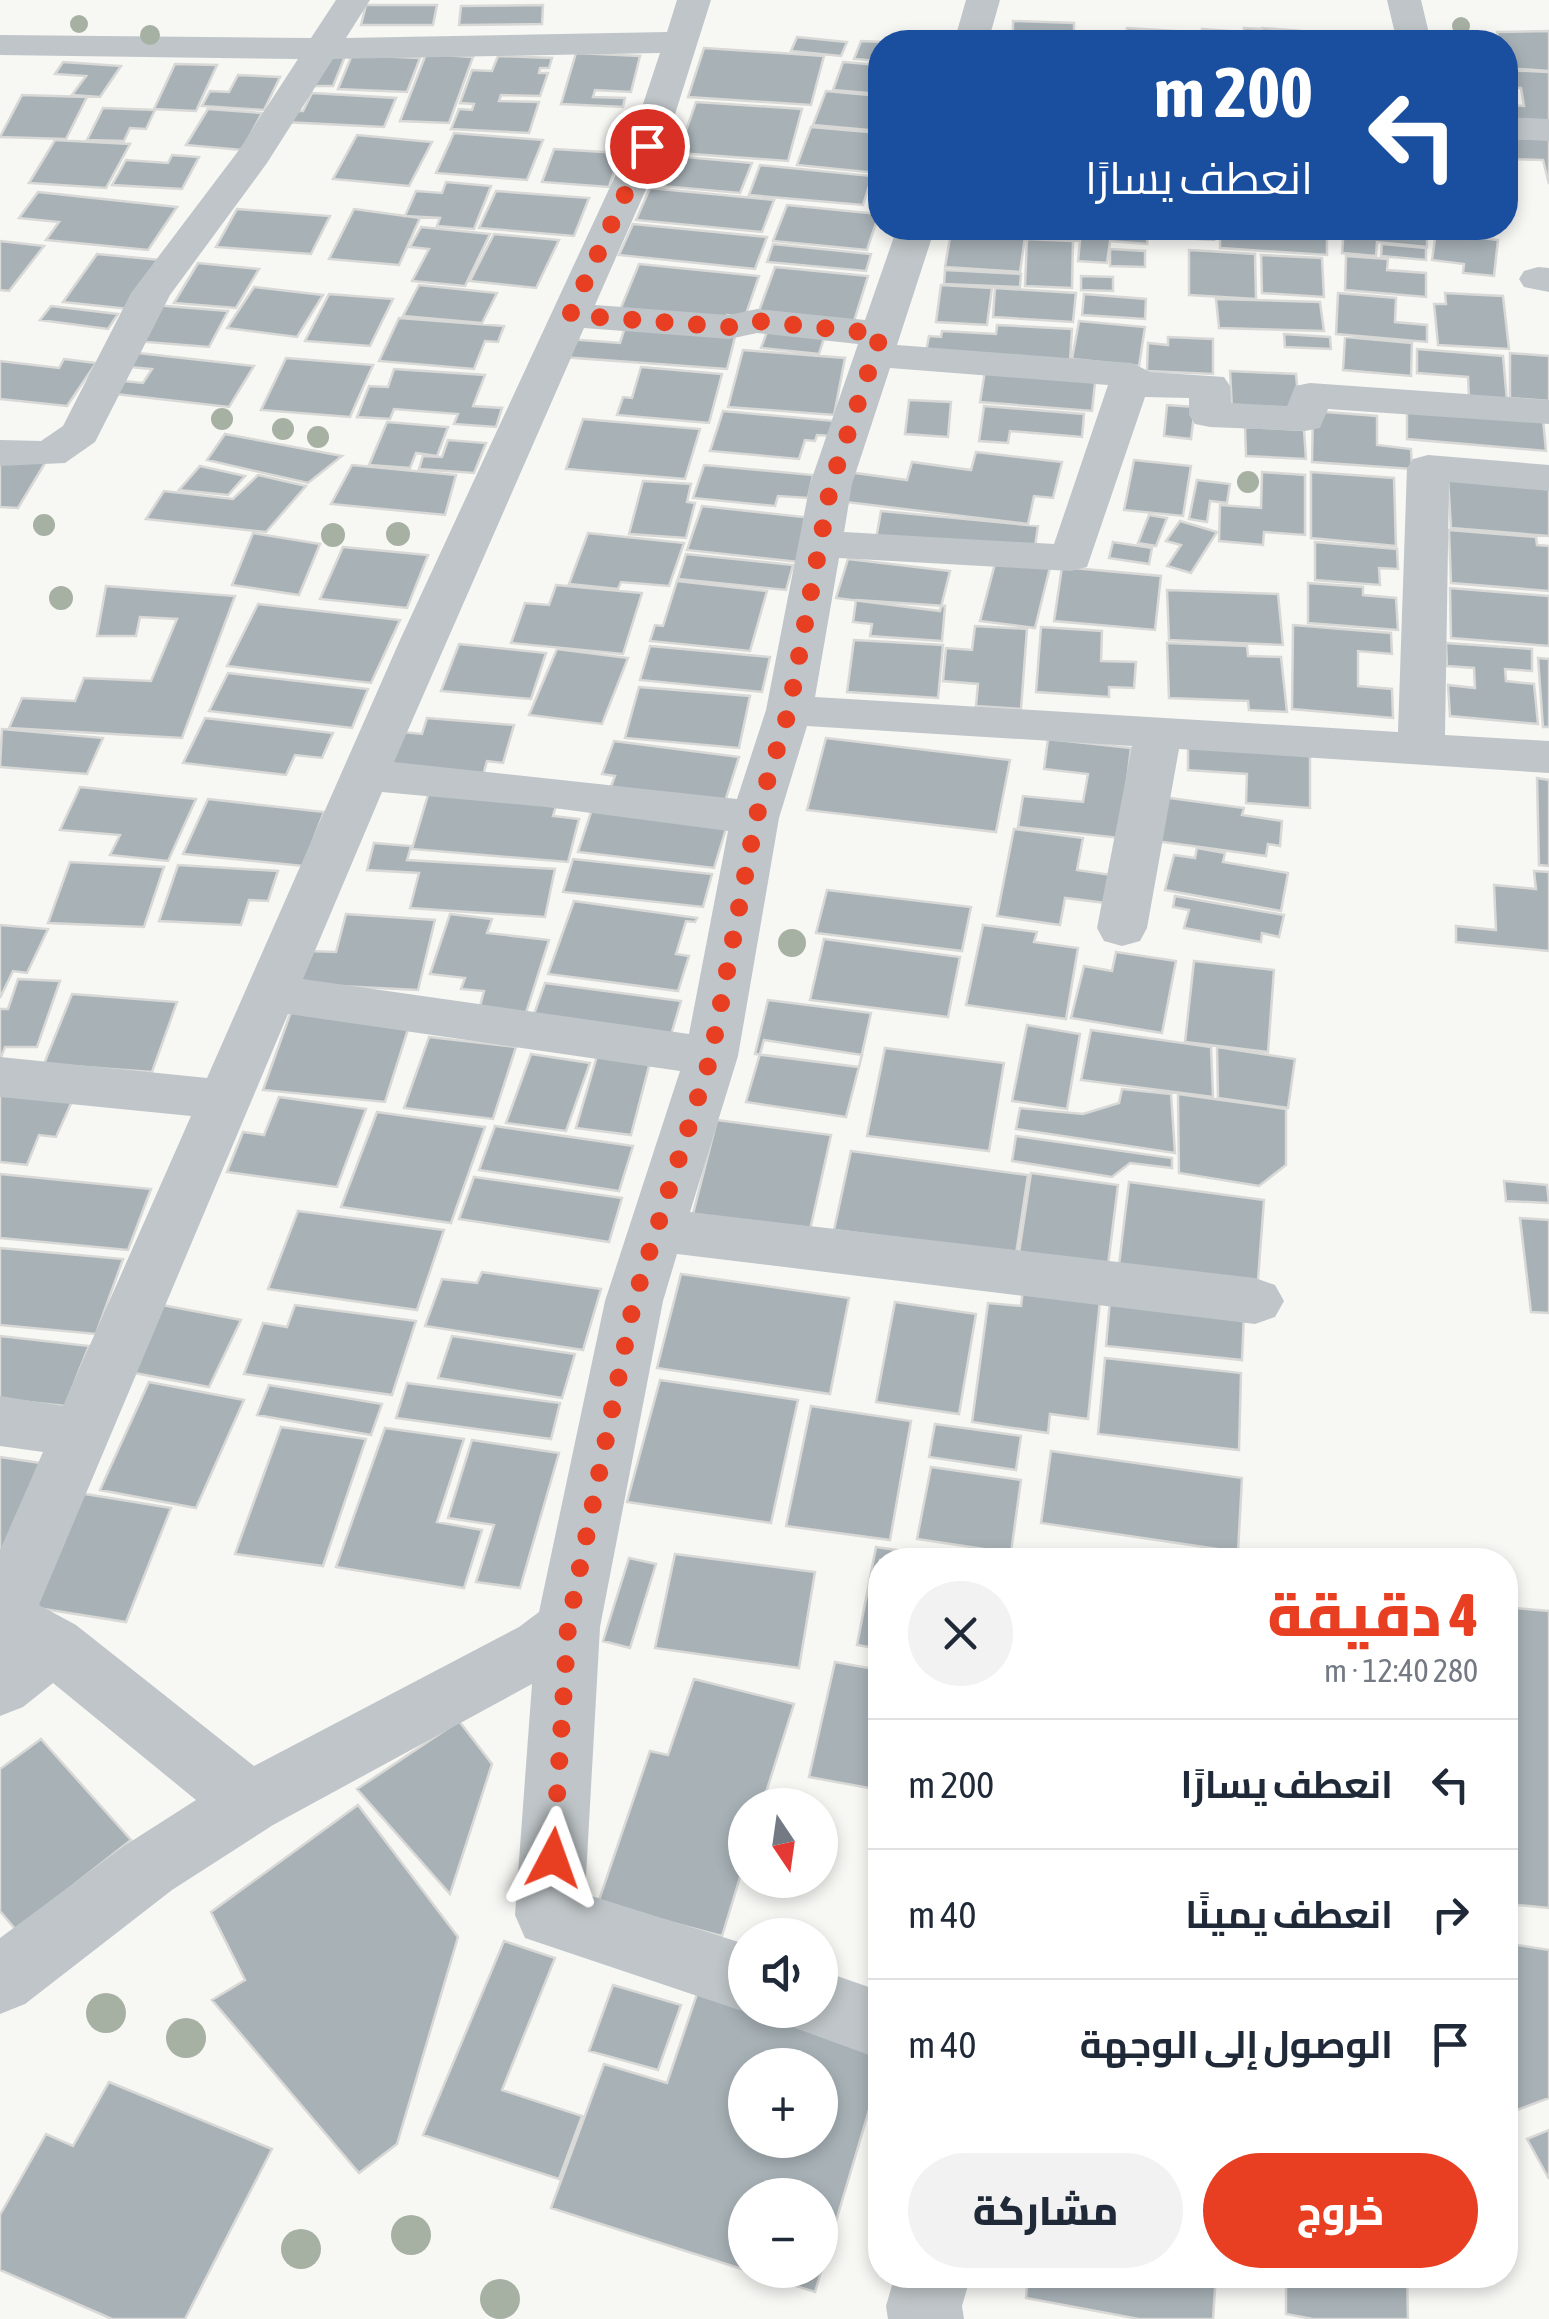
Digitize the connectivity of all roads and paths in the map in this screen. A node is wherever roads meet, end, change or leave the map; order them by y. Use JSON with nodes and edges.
{"nodes":[{"id":1,"x":354,"y":0,"type":"edge"},
{"id":2,"x":983,"y":0,"type":"edge"},
{"id":3,"x":1404,"y":0,"type":"edge"},
{"id":4,"x":688,"y":21,"type":"edge"},
{"id":5,"x":974,"y":30,"type":"edge"},
{"id":6,"x":1411,"y":30,"type":"edge"},
{"id":7,"x":0,"y":45,"type":"edge"},
{"id":8,"x":320,"y":49,"type":"junction"},
{"id":9,"x":1518,"y":129,"type":"edge"},
{"id":10,"x":1549,"y":130,"type":"edge"},
{"id":11,"x":912,"y":240,"type":"edge"},
{"id":12,"x":570,"y":315,"type":"junction"},
{"id":13,"x":878,"y":345,"type":"junction"},
{"id":14,"x":1129,"y":384,"type":"junction"},
{"id":15,"x":1549,"y":412,"type":"edge"},
{"id":16,"x":0,"y":453,"type":"edge"},
{"id":17,"x":1549,"y":478,"type":"edge"},
{"id":18,"x":820,"y":544,"type":"junction"},
{"id":19,"x":789,"y":710,"type":"junction"},
{"id":20,"x":1158,"y":732,"type":"junction"},
{"id":21,"x":1421,"y":748,"type":"junction"},
{"id":22,"x":1549,"y":756,"type":"edge"},
{"id":23,"x":364,"y":776,"type":"junction"},
{"id":24,"x":756,"y":818,"type":"junction"},
{"id":25,"x":1122,"y":928,"type":"dead end"},
{"id":26,"x":271,"y":993,"type":"junction"},
{"id":27,"x":711,"y":1056,"type":"junction"},
{"id":28,"x":0,"y":1077,"type":"edge"},
{"id":29,"x":225,"y":1100,"type":"junction"},
{"id":30,"x":656,"y":1230,"type":"junction"},
{"id":31,"x":1255,"y":1301,"type":"dead end"},
{"id":32,"x":0,"y":1422,"type":"edge"},
{"id":33,"x":82,"y":1434,"type":"junction"},
{"id":34,"x":568,"y":1627,"type":"junction"},
{"id":35,"x":53,"y":1645,"type":"junction"},
{"id":36,"x":0,"y":1687,"type":"edge"},
{"id":37,"x":249,"y":1802,"type":"junction"},
{"id":38,"x":728,"y":1973,"type":"edge"},
{"id":39,"x":0,"y":1980,"type":"edge"},
{"id":40,"x":838,"y":2010,"type":"edge"},
{"id":41,"x":868,"y":2021,"type":"edge"},
{"id":42,"x":929,"y":2288,"type":"edge"},
{"id":43,"x":926,"y":2319,"type":"edge"}],
"edges":[{"from":1,"to":8,"type":"street"},
{"from":2,"to":5,"type":"street"},
{"from":3,"to":6,"type":"street"},
{"from":4,"to":8,"type":"street"},
{"from":4,"to":12,"type":"street"},
{"from":7,"to":8,"type":"street"},
{"from":8,"to":16,"type":"street"},
{"from":9,"to":10,"type":"street"},
{"from":11,"to":13,"type":"street"},
{"from":12,"to":13,"type":"street"},
{"from":12,"to":23,"type":"street"},
{"from":13,"to":14,"type":"street"},
{"from":13,"to":18,"type":"street"},
{"from":14,"to":15,"type":"street"},
{"from":14,"to":18,"type":"street"},
{"from":17,"to":21,"type":"street"},
{"from":18,"to":19,"type":"street"},
{"from":19,"to":20,"type":"street"},
{"from":19,"to":24,"type":"street"},
{"from":20,"to":21,"type":"street"},
{"from":20,"to":25,"type":"street"},
{"from":21,"to":22,"type":"street"},
{"from":23,"to":24,"type":"street"},
{"from":23,"to":26,"type":"street"},
{"from":24,"to":27,"type":"street"},
{"from":26,"to":27,"type":"street"},
{"from":26,"to":29,"type":"street"},
{"from":27,"to":30,"type":"street"},
{"from":28,"to":29,"type":"street"},
{"from":29,"to":33,"type":"street"},
{"from":30,"to":31,"type":"street"},
{"from":30,"to":34,"type":"street"},
{"from":32,"to":33,"type":"street"},
{"from":33,"to":35,"type":"street"},
{"from":34,"to":37,"type":"street"},
{"from":34,"to":38,"type":"street"},
{"from":35,"to":36,"type":"street"},
{"from":35,"to":37,"type":"street"},
{"from":37,"to":39,"type":"street"},
{"from":40,"to":41,"type":"street"},
{"from":42,"to":43,"type":"street"}]}
